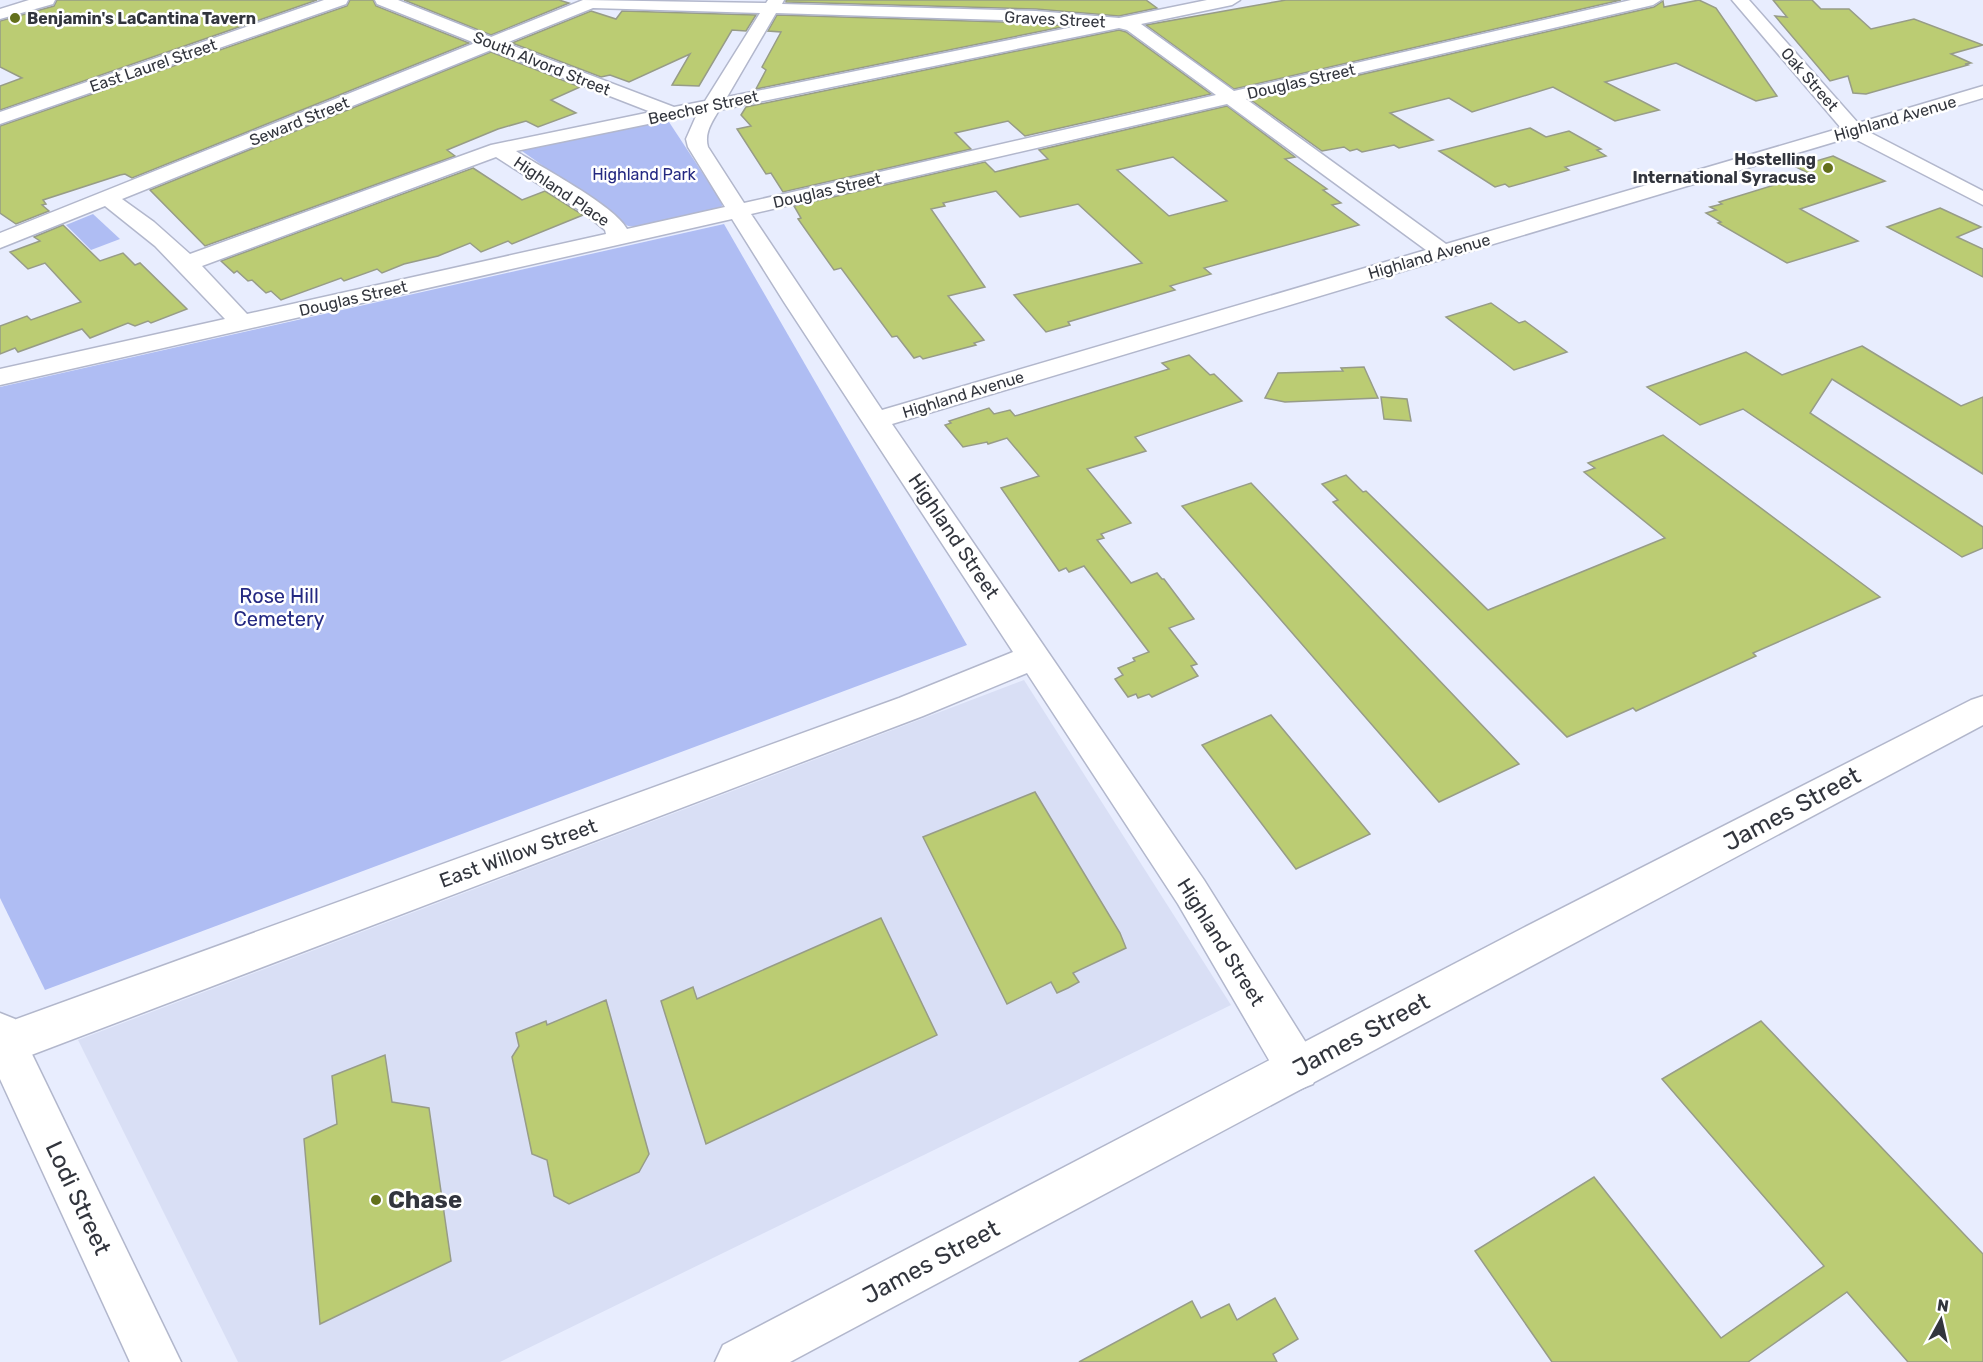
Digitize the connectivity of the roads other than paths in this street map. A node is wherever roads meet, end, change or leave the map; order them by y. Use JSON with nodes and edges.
{"nodes":[{"id":1,"x":47,"y":0,"type":"edge"},
{"id":2,"x":340,"y":0,"type":"edge"},
{"id":3,"x":383,"y":0,"type":"edge"},
{"id":4,"x":1232,"y":0,"type":"edge"},
{"id":5,"x":1653,"y":0,"type":"edge"},
{"id":6,"x":1740,"y":0,"type":"edge"},
{"id":7,"x":596,"y":2,"type":"edge"},
{"id":8,"x":773,"y":5,"type":"edge"},
{"id":9,"x":0,"y":14,"type":"edge"},
{"id":10,"x":1119,"y":22,"type":"junction"},
{"id":11,"x":491,"y":43,"type":"junction"},
{"id":12,"x":1983,"y":92,"type":"edge"},
{"id":13,"x":1231,"y":98,"type":"junction"},
{"id":14,"x":673,"y":114,"type":"junction"},
{"id":15,"x":707,"y":114,"type":"junction"},
{"id":16,"x":0,"y":118,"type":"edge"},
{"id":17,"x":1854,"y":130,"type":"junction"},
{"id":18,"x":498,"y":149,"type":"junction"},
{"id":19,"x":108,"y":199,"type":"junction"},
{"id":20,"x":1983,"y":199,"type":"edge"},
{"id":21,"x":738,"y":211,"type":"junction"},
{"id":22,"x":619,"y":238,"type":"junction"},
{"id":23,"x":0,"y":241,"type":"edge"},
{"id":24,"x":1443,"y":252,"type":"junction"},
{"id":25,"x":188,"y":263,"type":"junction"},
{"id":26,"x":242,"y":323,"type":"junction"},
{"id":27,"x":0,"y":377,"type":"edge"},
{"id":28,"x":876,"y":420,"type":"junction"},
{"id":29,"x":1034,"y":657,"type":"junction"},
{"id":30,"x":1983,"y":709,"type":"edge"},
{"id":31,"x":2,"y":1041,"type":"edge"},
{"id":32,"x":1298,"y":1069,"type":"junction"},
{"id":33,"x":156,"y":1362,"type":"edge"},
{"id":34,"x":740,"y":1362,"type":"edge"}],
"edges":[{"from":1,"to":9,"type":"street"},
{"from":2,"to":16,"type":"street","name":"East Laurel Street"},
{"from":3,"to":11,"type":"street","name":"South Alvord Street"},
{"from":4,"to":10,"type":"street","name":"Beecher Street"},
{"from":5,"to":13,"type":"street","name":"Douglas Street"},
{"from":6,"to":17,"type":"street","name":"Oak Street"},
{"from":7,"to":8,"type":"street","name":"Graves Street"},
{"from":7,"to":11,"type":"street","name":"Seward Street"},
{"from":8,"to":10,"type":"street","name":"Graves Street"},
{"from":8,"to":15,"type":"street"},
{"from":10,"to":13,"type":"street","name":"Graves Street"},
{"from":10,"to":15,"type":"street","name":"Beecher Street"},
{"from":11,"to":14,"type":"street","name":"South Alvord Street"},
{"from":11,"to":19,"type":"street","name":"Seward Street"},
{"from":12,"to":17,"type":"street","name":"Highland Avenue"},
{"from":13,"to":21,"type":"street","name":"Douglas Street"},
{"from":13,"to":24,"type":"street","name":"Graves Street"},
{"from":14,"to":15,"type":"street","name":"Beecher Street"},
{"from":14,"to":18,"type":"street","name":"Beecher Street"},
{"from":15,"to":21,"type":"street","name":"Highland Street"},
{"from":17,"to":20,"type":"street","name":"Oak Street"},
{"from":17,"to":24,"type":"street","name":"Highland Avenue"},
{"from":18,"to":22,"type":"street","name":"Highland Place"},
{"from":18,"to":25,"type":"street","name":"Beecher Street"},
{"from":19,"to":23,"type":"street","name":"Seward Street"},
{"from":19,"to":25,"type":"street"},
{"from":21,"to":22,"type":"street","name":"Douglas Street"},
{"from":21,"to":28,"type":"street","name":"Highland Street"},
{"from":22,"to":26,"type":"street","name":"Douglas Street"},
{"from":24,"to":28,"type":"street","name":"Highland Avenue"},
{"from":25,"to":26,"type":"street"},
{"from":26,"to":27,"type":"street","name":"Douglas Street"},
{"from":28,"to":29,"type":"street","name":"Highland Street"},
{"from":29,"to":31,"type":"street","name":"East Willow Street"},
{"from":29,"to":32,"type":"street","name":"Highland Street"},
{"from":30,"to":32,"type":"street","name":"James Street"},
{"from":31,"to":33,"type":"street","name":"Lodi Street"},
{"from":32,"to":34,"type":"street","name":"James Street"}]}
